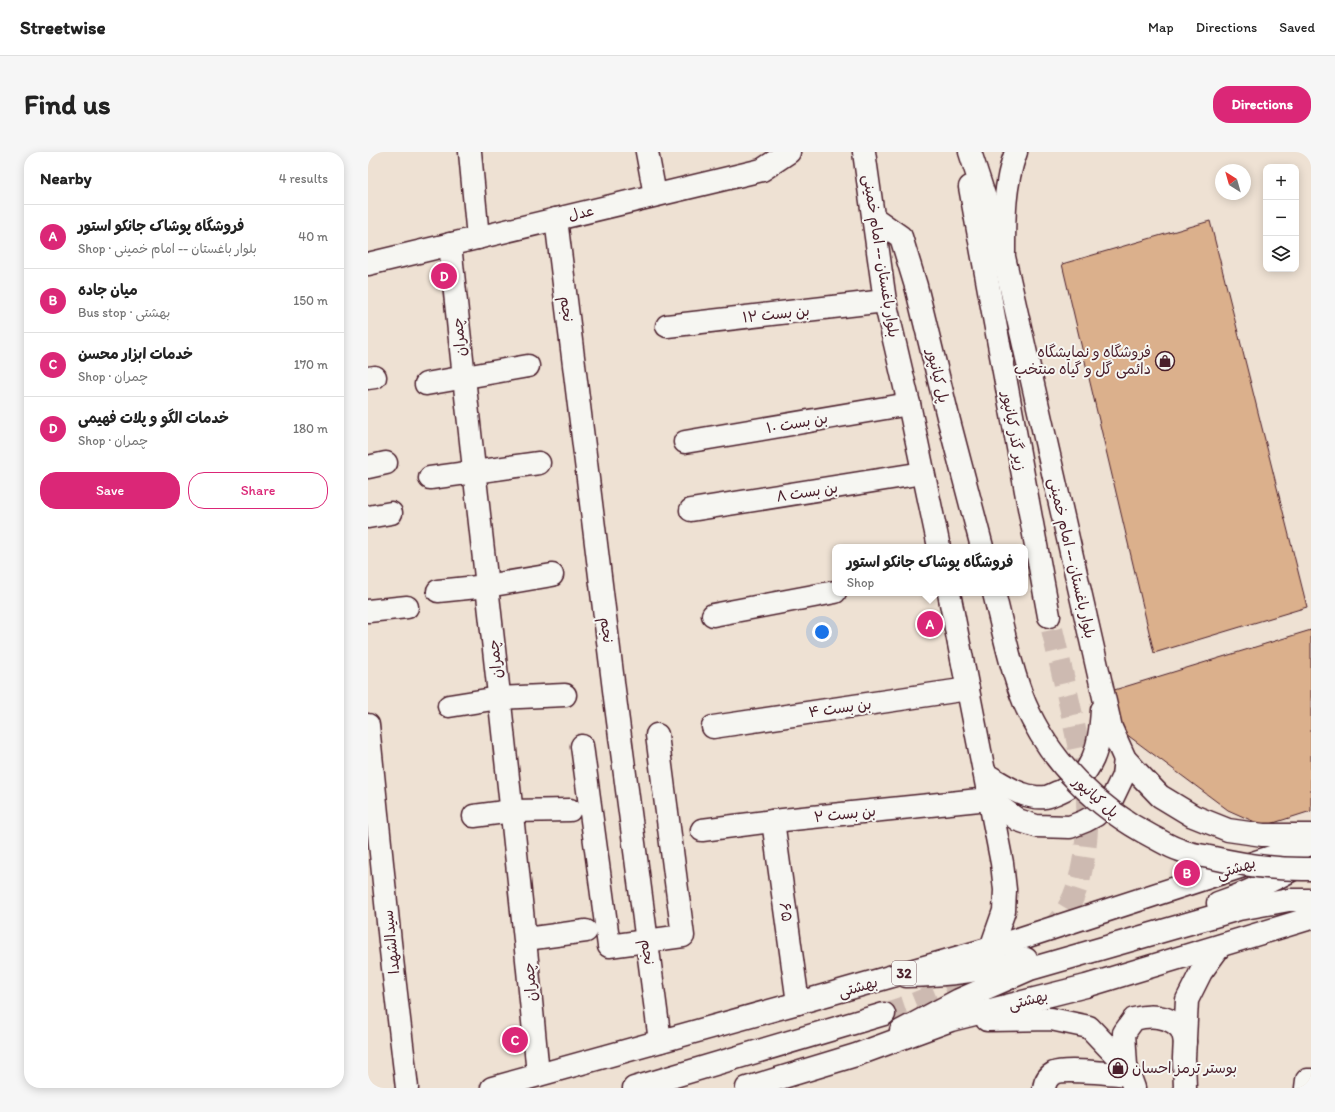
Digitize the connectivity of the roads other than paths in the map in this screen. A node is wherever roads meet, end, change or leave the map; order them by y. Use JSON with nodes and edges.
{"nodes":[{"id":1,"x":470,"y":152,"type":"edge"},
{"id":2,"x":647,"y":152,"type":"edge"},
{"id":3,"x":789,"y":152,"type":"edge"},
{"id":4,"x":864,"y":152,"type":"edge"},
{"id":5,"x":965,"y":152,"type":"edge"},
{"id":6,"x":970,"y":152,"type":"edge"},
{"id":7,"x":1016,"y":152,"type":"edge"},
{"id":8,"x":655,"y":196,"type":"junction"},
{"id":9,"x":874,"y":218,"type":"junction"},
{"id":10,"x":556,"y":219,"type":"junction"},
{"id":11,"x":478,"y":238,"type":"junction"},
{"id":12,"x":450,"y":244,"type":"junction"},
{"id":13,"x":1004,"y":257,"type":"junction"},
{"id":14,"x":368,"y":264,"type":"edge"},
{"id":15,"x":886,"y":302,"type":"junction"},
{"id":16,"x":667,"y":326,"type":"dead end"},
{"id":17,"x":528,"y":366,"type":"dead end"},
{"id":18,"x":463,"y":378,"type":"junction"},
{"id":19,"x":426,"y":384,"type":"dead end"},
{"id":20,"x":910,"y":404,"type":"junction"},
{"id":21,"x":685,"y":442,"type":"dead end"},
{"id":22,"x":539,"y":463,"type":"dead end"},
{"id":23,"x":474,"y":472,"type":"junction"},
{"id":24,"x":923,"y":473,"type":"junction"},
{"id":25,"x":430,"y":478,"type":"dead end"},
{"id":26,"x":691,"y":510,"type":"dead end"},
{"id":27,"x":391,"y":512,"type":"dead end"},
{"id":28,"x":368,"y":517,"type":"edge"},
{"id":29,"x":938,"y":544,"type":"edge"},
{"id":30,"x":981,"y":544,"type":"edge"},
{"id":31,"x":552,"y":575,"type":"dead end"},
{"id":32,"x":487,"y":586,"type":"junction"},
{"id":33,"x":438,"y":591,"type":"dead end"},
{"id":34,"x":832,"y":593,"type":"edge"},
{"id":35,"x":950,"y":596,"type":"edge"},
{"id":36,"x":995,"y":596,"type":"edge"},
{"id":37,"x":407,"y":607,"type":"dead end"},
{"id":38,"x":368,"y":611,"type":"edge"},
{"id":39,"x":713,"y":615,"type":"dead end"},
{"id":40,"x":1048,"y":616,"type":"tunnel mouth"},
{"id":41,"x":968,"y":689,"type":"junction"},
{"id":42,"x":1102,"y":691,"type":"junction"},
{"id":43,"x":564,"y":695,"type":"dead end"},
{"id":44,"x":499,"y":698,"type":"junction"},
{"id":45,"x":449,"y":706,"type":"dead end"},
{"id":46,"x":368,"y":725,"type":"edge"},
{"id":47,"x":713,"y":727,"type":"dead end"},
{"id":48,"x":656,"y":735,"type":"dead end"},
{"id":49,"x":582,"y":746,"type":"dead end"},
{"id":50,"x":1125,"y":759,"type":"junction"},
{"id":51,"x":985,"y":774,"type":"junction"},
{"id":52,"x":989,"y":799,"type":"junction"},
{"id":53,"x":570,"y":810,"type":"dead end"},
{"id":54,"x":512,"y":811,"type":"junction"},
{"id":55,"x":474,"y":816,"type":"dead end"},
{"id":56,"x":773,"y":821,"type":"junction"},
{"id":57,"x":702,"y":830,"type":"dead end"},
{"id":58,"x":1311,"y":835,"type":"edge"},
{"id":59,"x":1311,"y":844,"type":"edge"},
{"id":60,"x":1311,"y":860,"type":"edge"},
{"id":61,"x":1311,"y":869,"type":"edge"},
{"id":62,"x":1311,"y":900,"type":"edge"},
{"id":63,"x":1311,"y":918,"type":"edge"},
{"id":64,"x":586,"y":931,"type":"dead end"},
{"id":65,"x":526,"y":939,"type":"junction"},
{"id":66,"x":646,"y":941,"type":"junction"},
{"id":67,"x":1220,"y":946,"type":"junction"},
{"id":68,"x":991,"y":948,"type":"junction"},
{"id":69,"x":891,"y":977,"type":"junction"},
{"id":70,"x":798,"y":1003,"type":"junction"},
{"id":71,"x":884,"y":1014,"type":"tunnel mouth"},
{"id":72,"x":951,"y":1020,"type":"junction"},
{"id":73,"x":660,"y":1041,"type":"junction"},
{"id":74,"x":1185,"y":1042,"type":"junction"},
{"id":75,"x":856,"y":1055,"type":"junction"},
{"id":76,"x":538,"y":1075,"type":"junction"},
{"id":77,"x":1130,"y":1076,"type":"edge"},
{"id":78,"x":1311,"y":1080,"type":"edge"},
{"id":79,"x":407,"y":1088,"type":"edge"},
{"id":80,"x":492,"y":1088,"type":"edge"},
{"id":81,"x":634,"y":1088,"type":"edge"},
{"id":82,"x":747,"y":1088,"type":"edge"},
{"id":83,"x":1044,"y":1088,"type":"edge"},
{"id":84,"x":1185,"y":1088,"type":"edge"},
{"id":85,"x":1306,"y":1088,"type":"edge"}],
"edges":[{"from":1,"to":11,"type":"main road"},
{"from":2,"to":8,"type":"main road"},
{"from":3,"to":8,"type":"main road","name":"عدل"},
{"from":4,"to":9,"type":"main road","name":"بلوار باغستان -- امام خمینی"},
{"from":5,"to":40,"type":"main road","name":"زیر گذر کیانپور"},
{"from":6,"to":13,"type":"main road","name":"بلوار باغستان -- امام خمینی"},
{"from":7,"to":13,"type":"main road"},
{"from":8,"to":10,"type":"main road","name":"عدل"},
{"from":9,"to":15,"type":"main road","name":"بلوار باغستان -- امام خمینی"},
{"from":9,"to":30,"type":"main road","name":"پل کیانپور"},
{"from":10,"to":11,"type":"main road","name":"عدل"},
{"from":10,"to":66,"type":"main road","name":"نجم"},
{"from":11,"to":12,"type":"main road","name":"عدل"},
{"from":12,"to":14,"type":"main road","name":"عدل"},
{"from":12,"to":18,"type":"main road","name":"چمران"},
{"from":13,"to":42,"type":"main road","name":"بلوار باغستان -- امام خمینی"},
{"from":15,"to":16,"type":"main road","name":"بن بست ۱۲"},
{"from":15,"to":20,"type":"main road","name":"بلوار باغستان -- امام خمینی"},
{"from":17,"to":18,"type":"main road"},
{"from":18,"to":19,"type":"main road"},
{"from":18,"to":23,"type":"main road","name":"چمران"},
{"from":20,"to":21,"type":"main road","name":"بن بست ۱۰"},
{"from":20,"to":24,"type":"main road","name":"بلوار باغستان -- امام خمینی"},
{"from":22,"to":23,"type":"main road"},
{"from":23,"to":25,"type":"main road"},
{"from":23,"to":32,"type":"main road","name":"چمران"},
{"from":24,"to":26,"type":"main road","name":"بن بست ۸"},
{"from":24,"to":29,"type":"main road","name":"بلوار باغستان -- امام خمینی"},
{"from":27,"to":28,"type":"main road"},
{"from":31,"to":32,"type":"main road"},
{"from":32,"to":33,"type":"main road"},
{"from":32,"to":44,"type":"main road","name":"چمران"},
{"from":34,"to":39,"type":"main road"},
{"from":35,"to":41,"type":"main road"},
{"from":36,"to":61,"type":"main road","name":"پل کیانپور","bridge":true},
{"from":37,"to":38,"type":"main road"},
{"from":41,"to":47,"type":"main road","name":"بن بست ۴"},
{"from":41,"to":51,"type":"main road"},
{"from":42,"to":50,"type":"main road","name":"بلوار باغستان -- امام خمینی"},
{"from":42,"to":51,"type":"main road"},
{"from":43,"to":44,"type":"main road"},
{"from":44,"to":45,"type":"main road"},
{"from":44,"to":54,"type":"main road","name":"چمران"},
{"from":46,"to":79,"type":"main road","name":"سیدالشهدا"},
{"from":48,"to":66,"type":"main road"},
{"from":49,"to":66,"type":"main road"},
{"from":50,"to":52,"type":"main road"},
{"from":50,"to":58,"type":"main road","name":"بلوار باغستان -- امام خمینی"},
{"from":51,"to":52,"type":"main road"},
{"from":52,"to":56,"type":"main road","name":"بن بست ۲"},
{"from":52,"to":68,"type":"main road"},
{"from":53,"to":54,"type":"main road"},
{"from":54,"to":55,"type":"main road"},
{"from":54,"to":65,"type":"main road","name":"چمران"},
{"from":56,"to":57,"type":"main road","name":"بن بست ۲"},
{"from":56,"to":70,"type":"main road","name":"۶۵"},
{"from":59,"to":68,"type":"main road","name":"بهشتى","number":"32"},
{"from":60,"to":69,"type":"main road"},
{"from":62,"to":75,"type":"main road"},
{"from":63,"to":67,"type":"main road","name":"بهشتی"},
{"from":64,"to":65,"type":"main road"},
{"from":65,"to":76,"type":"main road","name":"چمران"},
{"from":66,"to":73,"type":"main road","name":"نجم"},
{"from":67,"to":72,"type":"main road","name":"بهشتی"},
{"from":67,"to":74,"type":"main road"},
{"from":68,"to":69,"type":"main road","name":"بهشتى","number":"32"},
{"from":69,"to":70,"type":"main road","name":"بهشتى","number":"32"},
{"from":70,"to":73,"type":"main road","name":"بهشتى","number":"32"},
{"from":71,"to":81,"type":"main road"},
{"from":72,"to":75,"type":"main road","name":"بهشتی"},
{"from":72,"to":77,"type":"main road"},
{"from":73,"to":76,"type":"main road","name":"بهشتى","number":"32"},
{"from":74,"to":77,"type":"main road"},
{"from":74,"to":84,"type":"main road"},
{"from":75,"to":82,"type":"main road","name":"بهشتی"},
{"from":76,"to":80,"type":"main road","name":"بهشتى","number":"32"},
{"from":77,"to":83,"type":"main road"},
{"from":78,"to":85,"type":"main road"}]}
